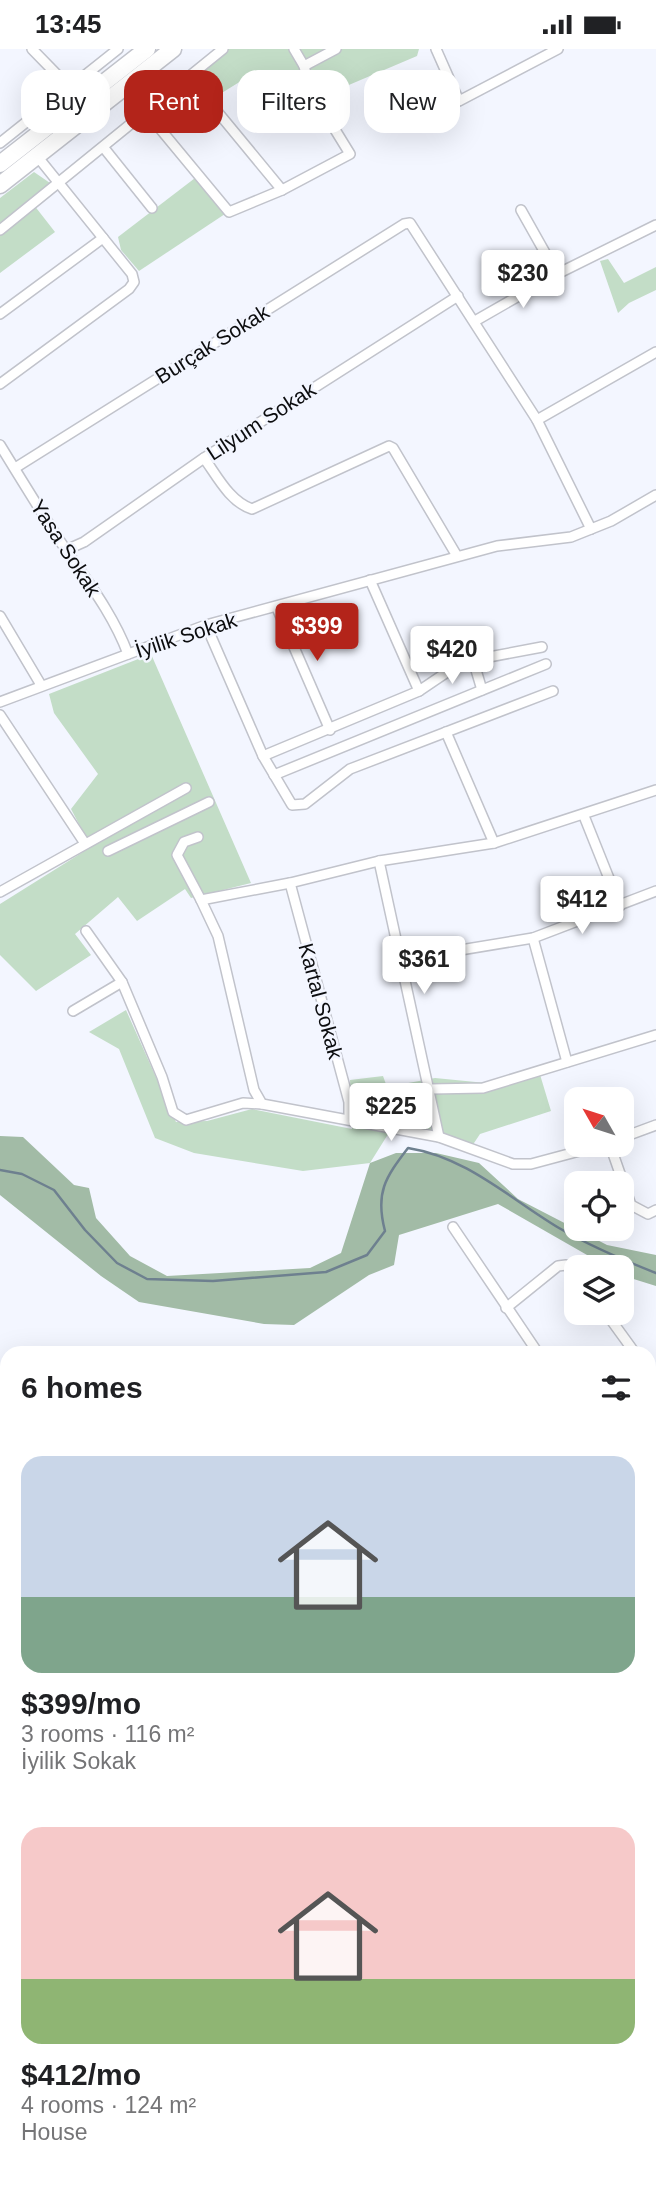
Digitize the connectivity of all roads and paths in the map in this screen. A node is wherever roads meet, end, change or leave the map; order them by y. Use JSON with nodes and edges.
{"nodes":[{"id":1,"x":32,"y":49,"type":"edge"},
{"id":2,"x":118,"y":49,"type":"edge"},
{"id":3,"x":147,"y":49,"type":"edge"},
{"id":4,"x":173,"y":49,"type":"edge"},
{"id":5,"x":223,"y":49,"type":"edge"},
{"id":6,"x":294,"y":49,"type":"edge"},
{"id":7,"x":336,"y":49,"type":"edge"},
{"id":8,"x":436,"y":49,"type":"edge"},
{"id":9,"x":558,"y":49,"type":"edge"},
{"id":10,"x":304,"y":66,"type":"junction"},
{"id":11,"x":52,"y":70,"type":"edge"},
{"id":12,"x":92,"y":70,"type":"edge"},
{"id":13,"x":198,"y":70,"type":"edge"},
{"id":14,"x":223,"y":118,"type":"edge"},
{"id":15,"x":21,"y":126,"type":"edge"},
{"id":16,"x":124,"y":132,"type":"edge"},
{"id":17,"x":164,"y":133,"type":"edge"},
{"id":18,"x":0,"y":143,"type":"edge"},
{"id":19,"x":104,"y":148,"type":"junction"},
{"id":20,"x":37,"y":156,"type":"junction"},
{"id":21,"x":0,"y":164,"type":"edge"},
{"id":22,"x":59,"y":183,"type":"junction"},
{"id":23,"x":0,"y":185,"type":"edge"},
{"id":24,"x":282,"y":190,"type":"junction"},
{"id":25,"x":152,"y":208,"type":"dead end"},
{"id":26,"x":521,"y":210,"type":"dead end"},
{"id":27,"x":656,"y":225,"type":"edge"},
{"id":28,"x":0,"y":230,"type":"edge"},
{"id":29,"x":103,"y":238,"type":"junction"},
{"id":30,"x":557,"y":274,"type":"junction"},
{"id":31,"x":458,"y":296,"type":"junction"},
{"id":32,"x":0,"y":314,"type":"edge"},
{"id":33,"x":475,"y":321,"type":"junction"},
{"id":34,"x":656,"y":352,"type":"edge"},
{"id":35,"x":0,"y":384,"type":"edge"},
{"id":36,"x":537,"y":420,"type":"junction"},
{"id":37,"x":0,"y":445,"type":"edge"},
{"id":38,"x":204,"y":459,"type":"junction"},
{"id":39,"x":15,"y":468,"type":"junction"},
{"id":40,"x":656,"y":495,"type":"edge"},
{"id":41,"x":591,"y":529,"type":"junction"},
{"id":42,"x":66,"y":549,"type":"junction"},
{"id":43,"x":457,"y":556,"type":"junction"},
{"id":44,"x":370,"y":580,"type":"junction"},
{"id":45,"x":277,"y":608,"type":"junction"},
{"id":46,"x":0,"y":616,"type":"edge"},
{"id":47,"x":206,"y":625,"type":"junction"},
{"id":48,"x":542,"y":647,"type":"dead end"},
{"id":49,"x":128,"y":655,"type":"junction"},
{"id":50,"x":473,"y":660,"type":"junction"},
{"id":51,"x":546,"y":664,"type":"dead end"},
{"id":52,"x":41,"y":685,"type":"junction"},
{"id":53,"x":482,"y":689,"type":"junction"},
{"id":54,"x":419,"y":691,"type":"junction"},
{"id":55,"x":553,"y":691,"type":"dead end"},
{"id":56,"x":0,"y":702,"type":"edge"},
{"id":57,"x":0,"y":715,"type":"edge"},
{"id":58,"x":330,"y":730,"type":"junction"},
{"id":59,"x":446,"y":732,"type":"junction"},
{"id":60,"x":263,"y":756,"type":"junction"},
{"id":61,"x":274,"y":775,"type":"junction"},
{"id":62,"x":186,"y":788,"type":"dead end"},
{"id":63,"x":656,"y":790,"type":"edge"},
{"id":64,"x":209,"y":802,"type":"dead end"},
{"id":65,"x":583,"y":816,"type":"junction"},
{"id":66,"x":198,"y":837,"type":"dead end"},
{"id":67,"x":84,"y":842,"type":"junction"},
{"id":68,"x":494,"y":843,"type":"junction"},
{"id":69,"x":108,"y":851,"type":"dead end"},
{"id":70,"x":379,"y":861,"type":"junction"},
{"id":71,"x":290,"y":883,"type":"junction"},
{"id":72,"x":656,"y":891,"type":"edge"},
{"id":73,"x":0,"y":892,"type":"edge"},
{"id":74,"x":201,"y":900,"type":"junction"},
{"id":75,"x":620,"y":906,"type":"junction"},
{"id":76,"x":86,"y":931,"type":"dead end"},
{"id":77,"x":533,"y":938,"type":"junction"},
{"id":78,"x":400,"y":960,"type":"junction"},
{"id":79,"x":122,"y":982,"type":"junction"},
{"id":80,"x":73,"y":1010,"type":"dead end"},
{"id":81,"x":656,"y":1035,"type":"edge"},
{"id":82,"x":568,"y":1062,"type":"junction"},
{"id":83,"x":431,"y":1089,"type":"junction"},
{"id":84,"x":262,"y":1104,"type":"junction"},
{"id":85,"x":349,"y":1118,"type":"junction"},
{"id":86,"x":656,"y":1125,"type":"edge"},
{"id":87,"x":634,"y":1133,"type":"edge"},
{"id":88,"x":439,"y":1137,"type":"junction"},
{"id":89,"x":564,"y":1155,"type":"edge"},
{"id":90,"x":615,"y":1157,"type":"edge"},
{"id":91,"x":656,"y":1210,"type":"edge"},
{"id":92,"x":453,"y":1227,"type":"dead end"},
{"id":93,"x":564,"y":1265,"type":"edge"},
{"id":94,"x":506,"y":1308,"type":"junction"},
{"id":95,"x":615,"y":1325,"type":"edge"},
{"id":96,"x":533,"y":1346,"type":"edge"},
{"id":97,"x":630,"y":1346,"type":"edge"}],
"edges":[{"from":1,"to":11,"type":"street"},
{"from":2,"to":12,"type":"street"},
{"from":3,"to":21,"type":"highway"},
{"from":4,"to":20,"type":"highway"},
{"from":5,"to":13,"type":"street"},
{"from":6,"to":10,"type":"street"},
{"from":7,"to":10,"type":"street"},
{"from":8,"to":9,"type":"street"},
{"from":10,"to":24,"type":"street"},
{"from":14,"to":24,"type":"street"},
{"from":15,"to":18,"type":"street"},
{"from":16,"to":19,"type":"street"},
{"from":17,"to":24,"type":"street"},
{"from":19,"to":22,"type":"street"},
{"from":19,"to":25,"type":"street"},
{"from":20,"to":22,"type":"street"},
{"from":20,"to":23,"type":"highway"},
{"from":22,"to":28,"type":"street"},
{"from":22,"to":29,"type":"street"},
{"from":26,"to":30,"type":"street"},
{"from":27,"to":30,"type":"street"},
{"from":29,"to":32,"type":"street"},
{"from":29,"to":35,"type":"street"},
{"from":30,"to":33,"type":"street"},
{"from":31,"to":33,"type":"street"},
{"from":31,"to":38,"type":"street","name":"Lilyum Sokak"},
{"from":31,"to":39,"type":"street","name":"Burçak Sokak"},
{"from":33,"to":36,"type":"street"},
{"from":34,"to":36,"type":"street"},
{"from":36,"to":41,"type":"street"},
{"from":37,"to":39,"type":"street","name":"Yasa Sokak"},
{"from":38,"to":42,"type":"street","name":"Lilyum Sokak"},
{"from":38,"to":43,"type":"street"},
{"from":39,"to":42,"type":"street","name":"Yasa Sokak"},
{"from":40,"to":41,"type":"street","name":"İyilik Sokak"},
{"from":41,"to":43,"type":"street","name":"İyilik Sokak"},
{"from":42,"to":49,"type":"street","name":"Yasa Sokak"},
{"from":43,"to":44,"type":"street","name":"İyilik Sokak"},
{"from":44,"to":45,"type":"street","name":"İyilik Sokak"},
{"from":44,"to":54,"type":"street"},
{"from":45,"to":47,"type":"street","name":"İyilik Sokak"},
{"from":45,"to":58,"type":"street"},
{"from":46,"to":52,"type":"street"},
{"from":47,"to":49,"type":"street","name":"İyilik Sokak"},
{"from":47,"to":60,"type":"street"},
{"from":48,"to":50,"type":"street"},
{"from":49,"to":52,"type":"street","name":"İyilik Sokak"},
{"from":50,"to":53,"type":"street"},
{"from":50,"to":54,"type":"street"},
{"from":51,"to":53,"type":"street"},
{"from":52,"to":56,"type":"street","name":"İyilik Sokak"},
{"from":53,"to":61,"type":"street"},
{"from":54,"to":58,"type":"street"},
{"from":55,"to":59,"type":"street"},
{"from":57,"to":67,"type":"street"},
{"from":58,"to":60,"type":"street"},
{"from":59,"to":61,"type":"street"},
{"from":59,"to":68,"type":"street"},
{"from":60,"to":61,"type":"street"},
{"from":62,"to":67,"type":"street"},
{"from":63,"to":65,"type":"street"},
{"from":64,"to":69,"type":"street"},
{"from":65,"to":68,"type":"street"},
{"from":65,"to":75,"type":"street"},
{"from":66,"to":74,"type":"street"},
{"from":67,"to":73,"type":"street"},
{"from":68,"to":70,"type":"street"},
{"from":70,"to":71,"type":"street"},
{"from":70,"to":78,"type":"street"},
{"from":71,"to":74,"type":"street"},
{"from":71,"to":85,"type":"street","name":"Kartal Sokak"},
{"from":72,"to":75,"type":"street"},
{"from":74,"to":84,"type":"street"},
{"from":75,"to":77,"type":"street"},
{"from":76,"to":79,"type":"street"},
{"from":77,"to":78,"type":"street"},
{"from":77,"to":82,"type":"street"},
{"from":78,"to":83,"type":"street"},
{"from":79,"to":80,"type":"street"},
{"from":79,"to":84,"type":"street"},
{"from":81,"to":82,"type":"street"},
{"from":82,"to":83,"type":"street"},
{"from":83,"to":88,"type":"street"},
{"from":84,"to":85,"type":"street"},
{"from":85,"to":88,"type":"street"},
{"from":86,"to":87,"type":"street"},
{"from":88,"to":89,"type":"street"},
{"from":90,"to":91,"type":"street"},
{"from":92,"to":94,"type":"street"},
{"from":93,"to":94,"type":"street"},
{"from":94,"to":96,"type":"street"},
{"from":95,"to":97,"type":"street"}]}
